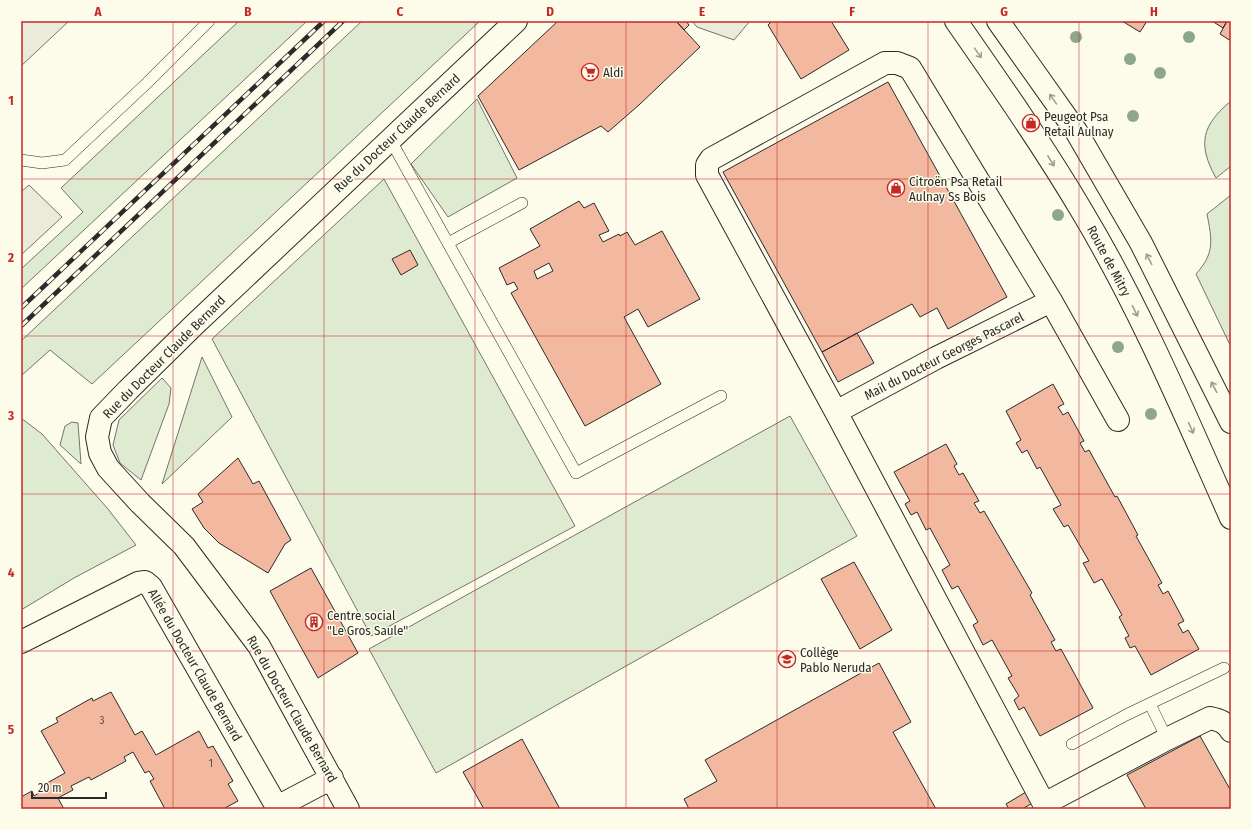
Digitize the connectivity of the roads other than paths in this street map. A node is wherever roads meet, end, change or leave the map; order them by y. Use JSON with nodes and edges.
{"nodes":[{"id":1,"x":209,"y":21,"type":"edge"},
{"id":2,"x":516,"y":21,"type":"edge"},
{"id":3,"x":956,"y":21,"type":"edge"},
{"id":4,"x":998,"y":21,"type":"edge"},
{"id":5,"x":390,"y":138,"type":"junction"},
{"id":6,"x":21,"y":160,"type":"edge"},
{"id":7,"x":522,"y":203,"type":"dead end"},
{"id":8,"x":448,"y":243,"type":"junction"},
{"id":9,"x":1051,"y":301,"type":"junction"},
{"id":10,"x":721,"y":396,"type":"dead end"},
{"id":11,"x":836,"y":412,"type":"junction"},
{"id":12,"x":1118,"y":420,"type":"dead end"},
{"id":13,"x":1231,"y":422,"type":"edge"},
{"id":14,"x":1231,"y":518,"type":"edge"},
{"id":15,"x":21,"y":642,"type":"edge"},
{"id":16,"x":1224,"y":668,"type":"dead end"},
{"id":17,"x":1150,"y":704,"type":"junction"},
{"id":18,"x":1231,"y":731,"type":"edge"},
{"id":19,"x":1167,"y":739,"type":"junction"},
{"id":20,"x":1072,"y":744,"type":"dead end"},
{"id":21,"x":332,"y":778,"type":"junction"},
{"id":22,"x":1046,"y":806,"type":"edge"},
{"id":23,"x":276,"y":808,"type":"edge"},
{"id":24,"x":348,"y":809,"type":"edge"}],
"edges":[{"from":1,"to":6,"type":"lane"},
{"from":2,"to":5,"type":"street","name":"Rue du Docteur Claude Bernard"},
{"from":3,"to":14,"type":"street","name":"Route de Mitry","one_way":true},
{"from":13,"to":4,"type":"street","one_way":true},
{"from":5,"to":8,"type":"lane"},
{"from":5,"to":21,"type":"street","name":"Rue du Docteur Claude Bernard"},
{"from":7,"to":8,"type":"lane"},
{"from":8,"to":10,"type":"lane"},
{"from":9,"to":11,"type":"street","name":"Mail du Docteur Georges Pascarel"},
{"from":9,"to":11,"type":"street"},
{"from":9,"to":12,"type":"street"},
{"from":11,"to":22,"type":"street"},
{"from":15,"to":23,"type":"street","name":"Allée du Docteur Claude Bernard"},
{"from":16,"to":17,"type":"lane"},
{"from":17,"to":19,"type":"lane"},
{"from":17,"to":20,"type":"lane"},
{"from":18,"to":19,"type":"street"},
{"from":19,"to":22,"type":"street"},
{"from":21,"to":23,"type":"street","name":"Allée du Docteur Claude Bernard"},
{"from":21,"to":24,"type":"street","name":"Rue du Docteur Claude Bernard"}]}
